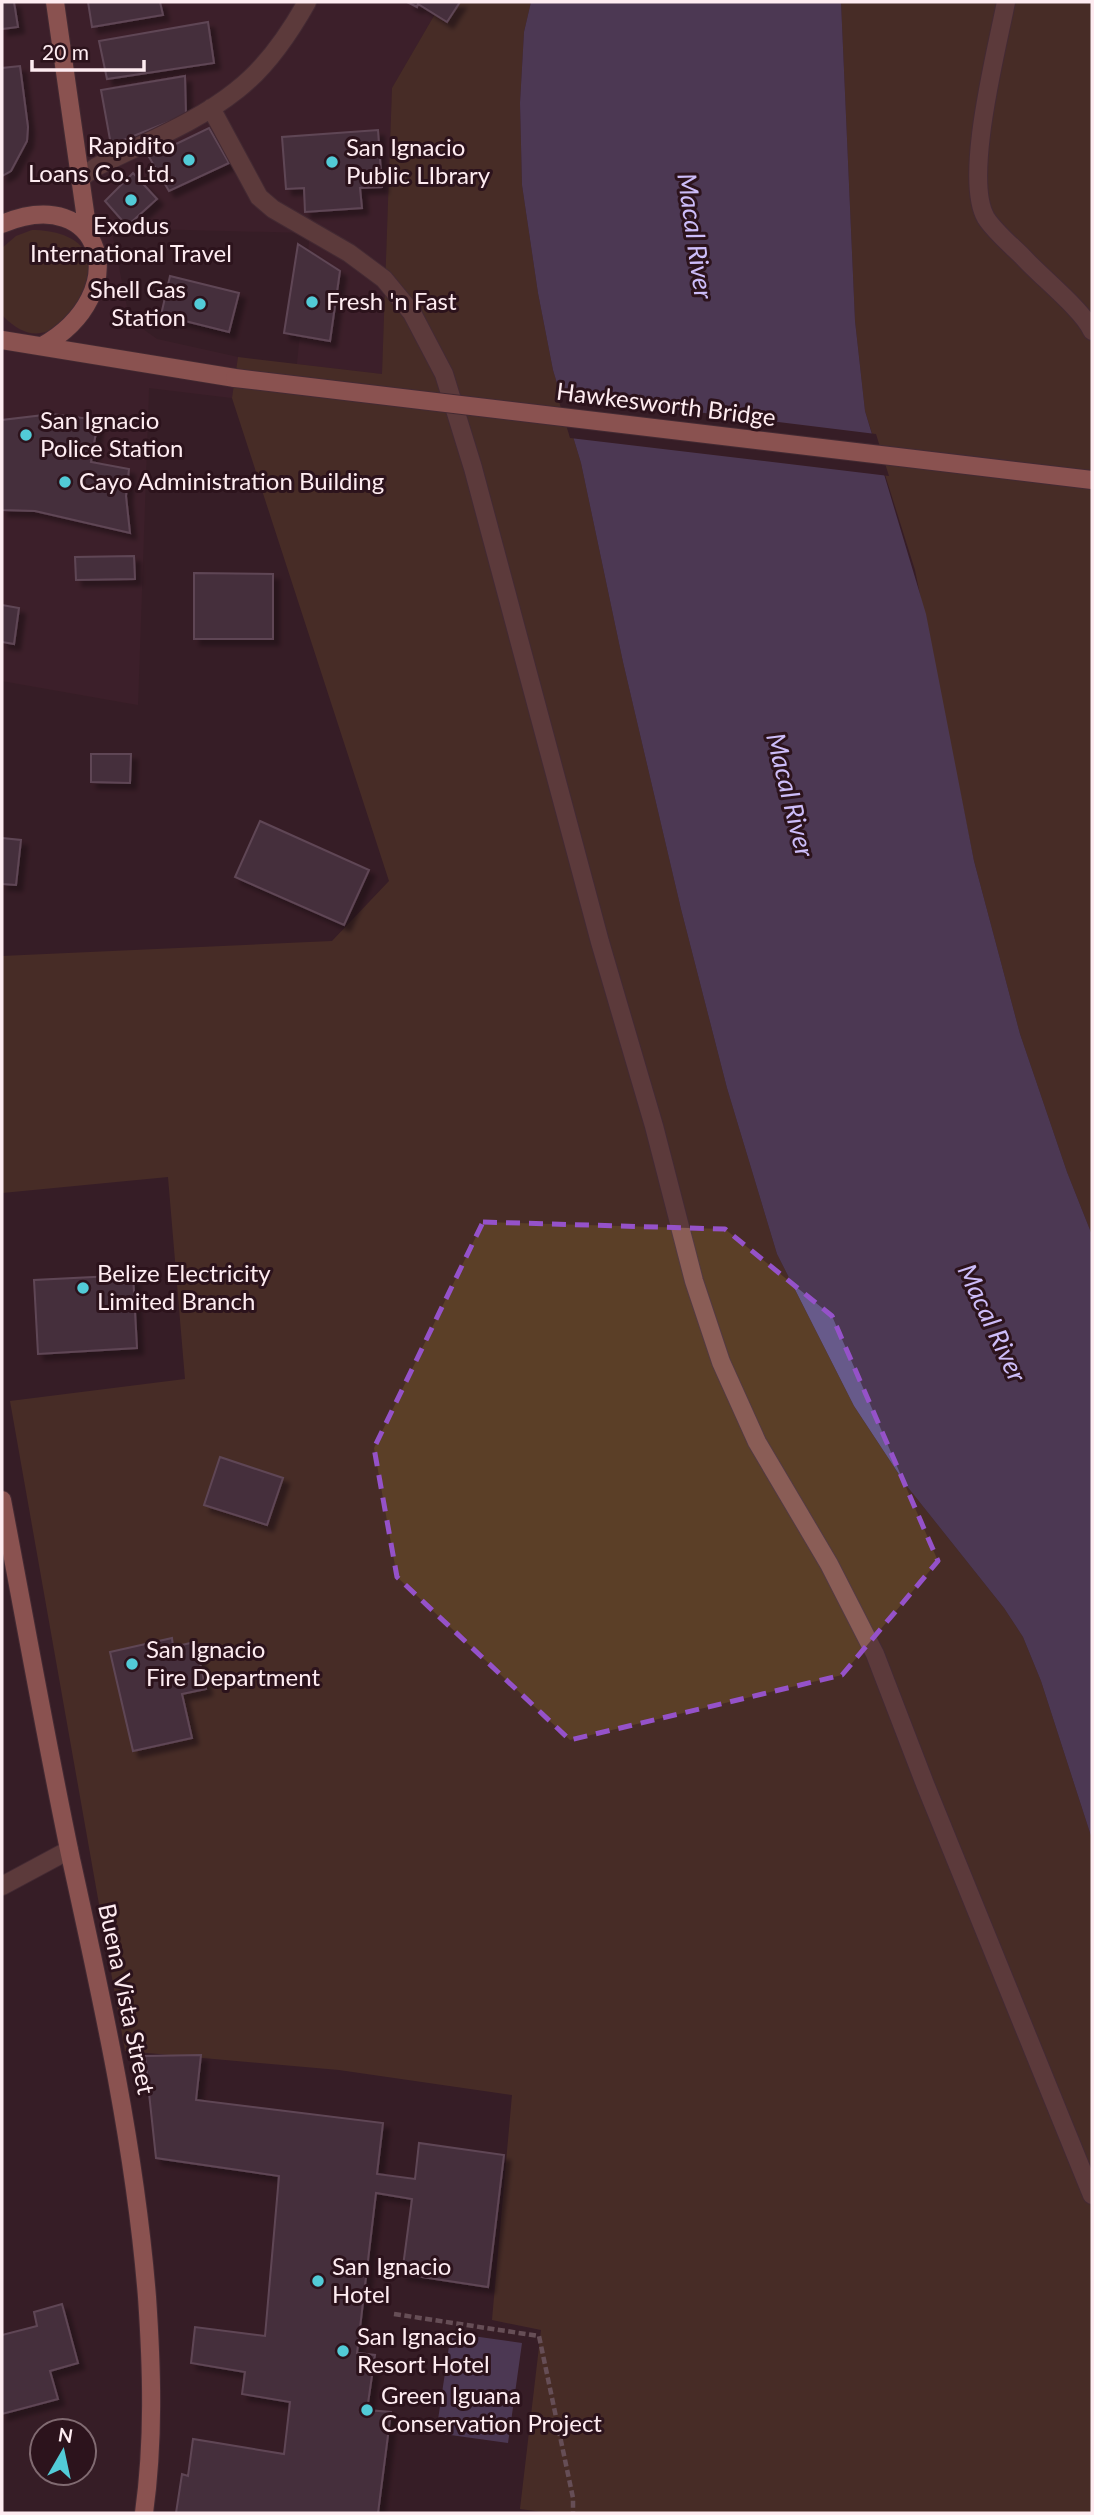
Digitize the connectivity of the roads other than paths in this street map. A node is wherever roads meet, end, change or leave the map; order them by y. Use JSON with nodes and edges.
{"nodes":[{"id":1,"x":55,"y":2,"type":"edge"},
{"id":2,"x":307,"y":2,"type":"edge"},
{"id":3,"x":1006,"y":2,"type":"edge"},
{"id":4,"x":211,"y":108,"type":"junction"},
{"id":5,"x":79,"y":179,"type":"junction"},
{"id":6,"x":2,"y":224,"type":"edge"},
{"id":7,"x":88,"y":233,"type":"junction"},
{"id":8,"x":1092,"y":331,"type":"edge"},
{"id":9,"x":2,"y":340,"type":"edge"},
{"id":10,"x":42,"y":346,"type":"junction"},
{"id":11,"x":1092,"y":480,"type":"edge"},
{"id":12,"x":2,"y":1500,"type":"edge"},
{"id":13,"x":69,"y":1850,"type":"junction"},
{"id":14,"x":2,"y":1886,"type":"edge"},
{"id":15,"x":1092,"y":2195,"type":"edge"},
{"id":16,"x":144,"y":2513,"type":"edge"}],
"edges":[{"from":1,"to":5,"type":"main road"},
{"from":2,"to":4,"type":"street"},
{"from":3,"to":8,"type":"street"},
{"from":4,"to":5,"type":"street"},
{"from":4,"to":15,"type":"street"},
{"from":5,"to":7,"type":"main road"},
{"from":6,"to":7,"type":"main road"},
{"from":7,"to":10,"type":"main road"},
{"from":9,"to":10,"type":"main road","name":"Hawkesworth Bridge"},
{"from":10,"to":11,"type":"main road","name":"Hawkesworth Bridge","bridge":true},
{"from":12,"to":13,"type":"main road","name":"Buena Vista Street"},
{"from":13,"to":14,"type":"street"},
{"from":13,"to":16,"type":"main road","name":"Buena Vista Street"}]}
